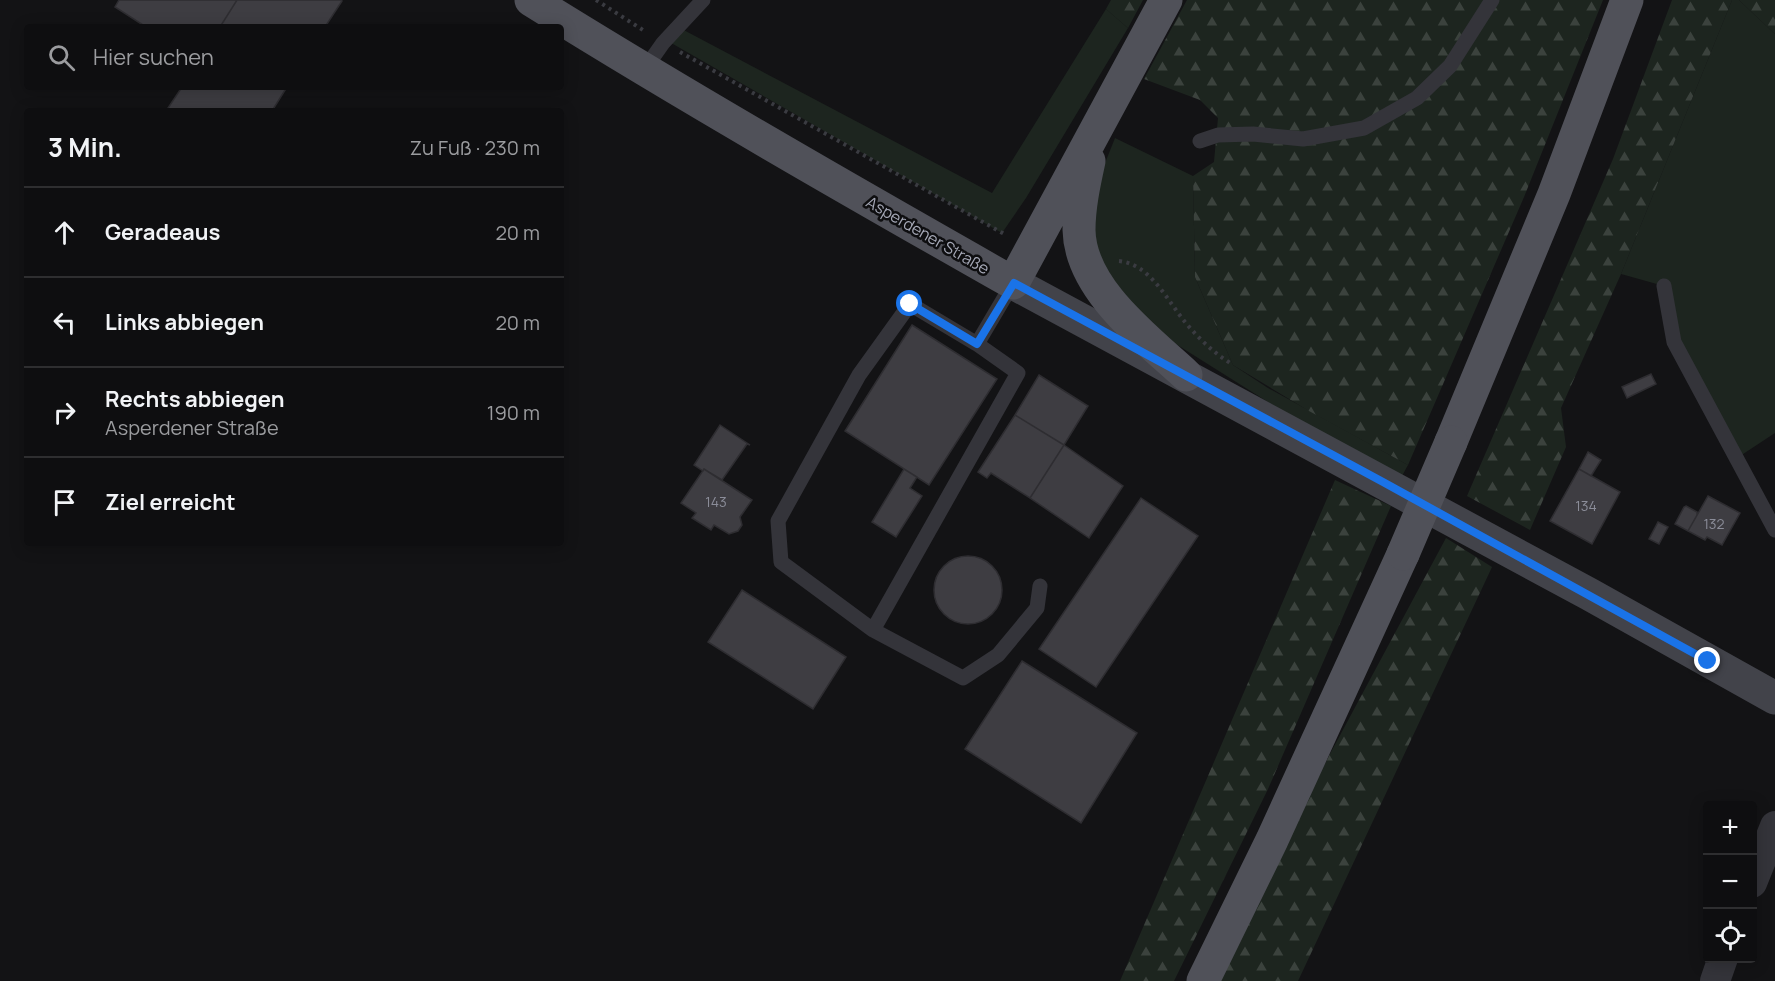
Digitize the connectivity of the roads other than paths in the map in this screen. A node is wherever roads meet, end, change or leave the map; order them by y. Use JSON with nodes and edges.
{"nodes":[{"id":1,"x":531,"y":0,"type":"edge"},
{"id":2,"x":703,"y":0,"type":"edge"},
{"id":3,"x":1166,"y":0,"type":"edge"},
{"id":4,"x":1492,"y":0,"type":"edge"},
{"id":5,"x":1627,"y":0,"type":"edge"},
{"id":6,"x":644,"y":70,"type":"junction"},
{"id":7,"x":1093,"y":136,"type":"junction"},
{"id":8,"x":1200,"y":141,"type":"dead end"},
{"id":9,"x":1014,"y":283,"type":"junction"},
{"id":10,"x":1664,"y":286,"type":"dead end"},
{"id":11,"x":977,"y":344,"type":"junction"},
{"id":12,"x":1185,"y":375,"type":"junction"},
{"id":13,"x":1775,"y":530,"type":"edge"},
{"id":14,"x":1040,"y":586,"type":"dead end"},
{"id":15,"x":873,"y":630,"type":"junction"},
{"id":16,"x":1775,"y":698,"type":"edge"},
{"id":17,"x":1775,"y":826,"type":"edge"},
{"id":18,"x":1757,"y":871,"type":"edge"},
{"id":19,"x":1721,"y":963,"type":"edge"},
{"id":20,"x":1203,"y":981,"type":"edge"},
{"id":21,"x":1715,"y":981,"type":"edge"}],
"edges":[{"from":1,"to":6,"type":"main road","name":"Asperdener Straße"},
{"from":2,"to":6,"type":"lane"},
{"from":3,"to":7,"type":"main road"},
{"from":4,"to":8,"type":"lane"},
{"from":5,"to":20,"type":"main road","bridge":true},
{"from":6,"to":9,"type":"main road","name":"Asperdener Straße"},
{"from":7,"to":9,"type":"main road"},
{"from":7,"to":12,"type":"main road"},
{"from":9,"to":11,"type":"lane"},
{"from":9,"to":12,"type":"main road","name":"Asperdener Straße"},
{"from":10,"to":13,"type":"lane"},
{"from":11,"to":15,"type":"lane"},
{"from":11,"to":15,"type":"lane"},
{"from":12,"to":16,"type":"main road","name":"Asperdener Straße"},
{"from":14,"to":15,"type":"lane"},
{"from":17,"to":18,"type":"street"},
{"from":19,"to":21,"type":"street"}]}
